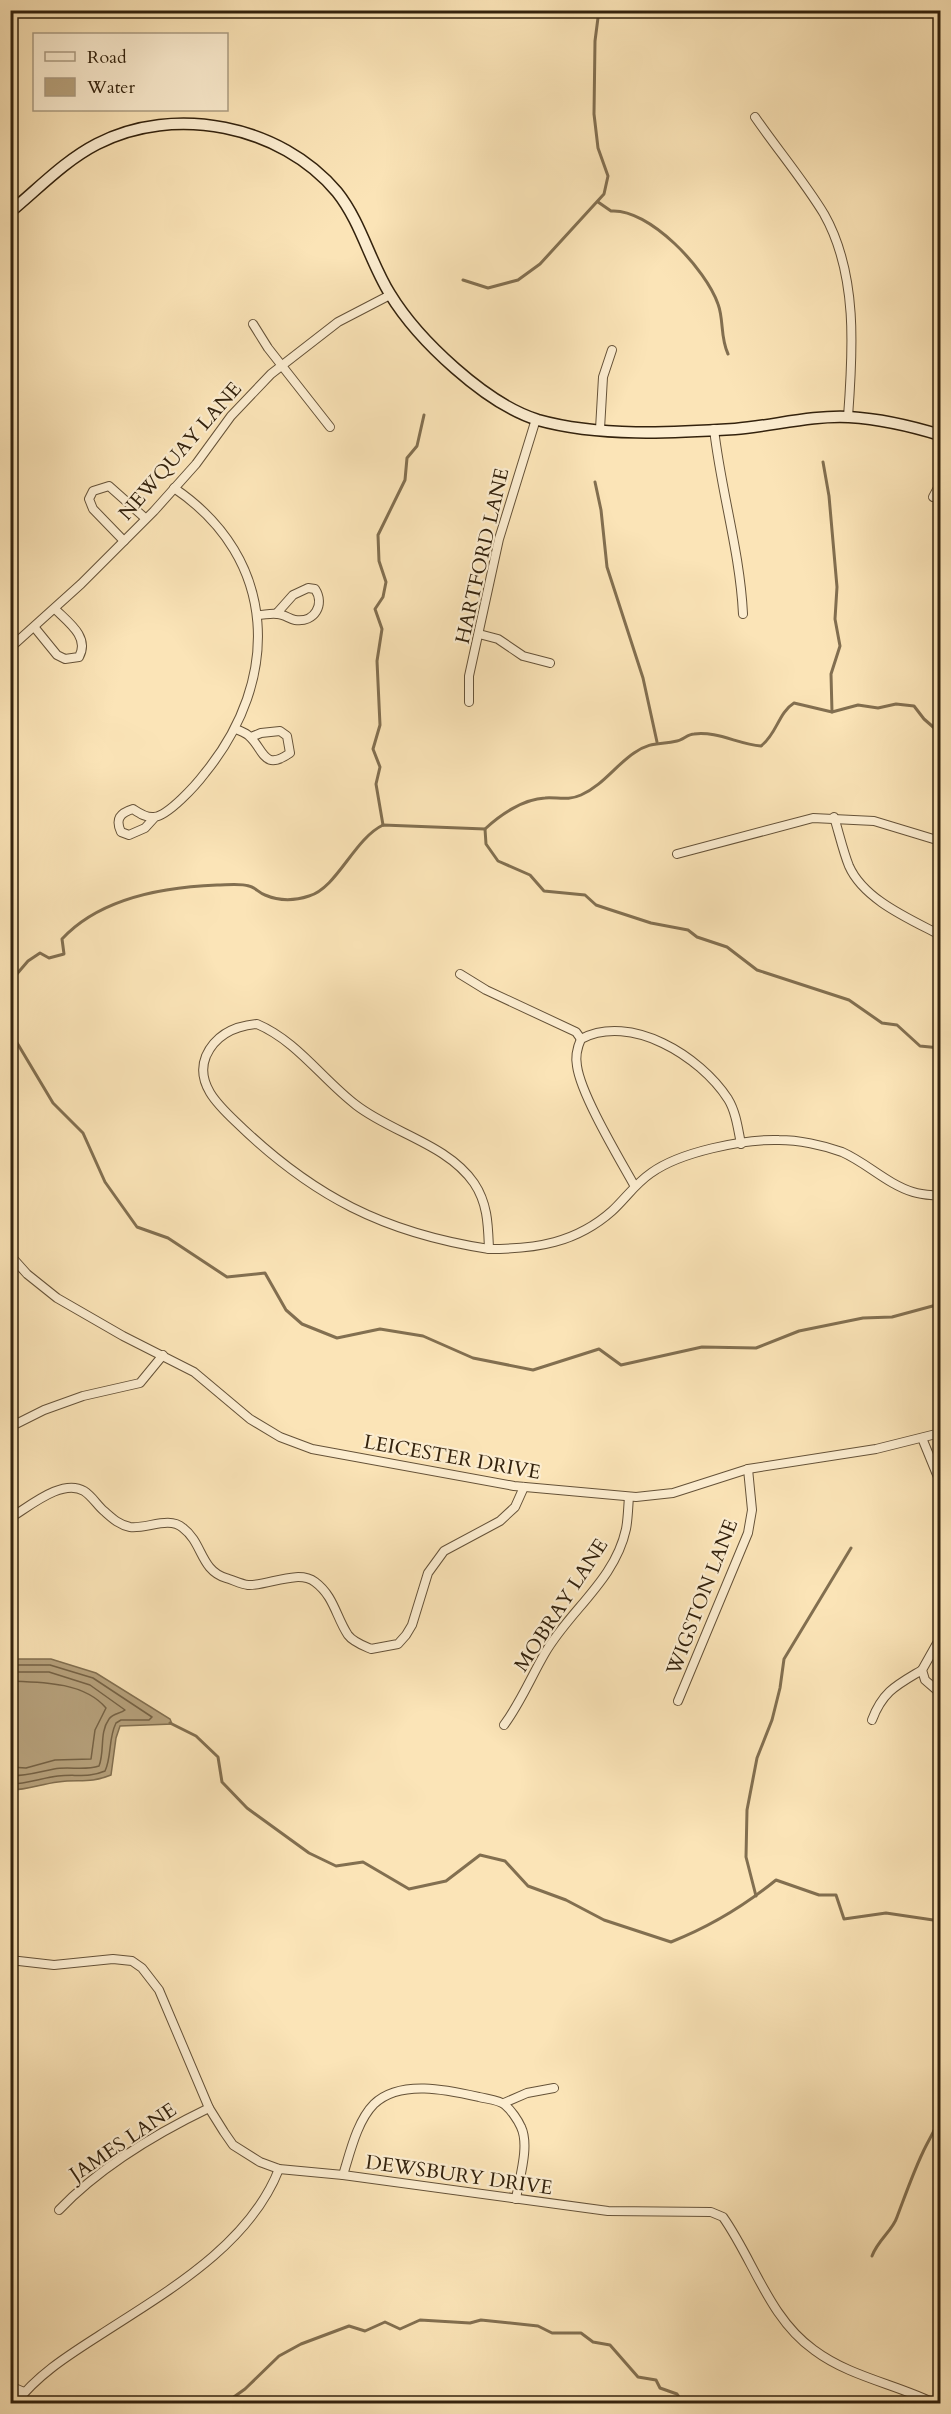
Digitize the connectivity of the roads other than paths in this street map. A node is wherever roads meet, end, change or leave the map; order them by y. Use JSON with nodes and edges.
{"nodes":[{"id":1,"x":755,"y":117,"type":"dead end"},
{"id":2,"x":10,"y":212,"type":"edge"},
{"id":3,"x":390,"y":295,"type":"junction"},
{"id":4,"x":253,"y":324,"type":"dead end"},
{"id":5,"x":612,"y":350,"type":"dead end"},
{"id":6,"x":284,"y":365,"type":"junction"},
{"id":7,"x":848,"y":417,"type":"junction"},
{"id":8,"x":536,"y":419,"type":"junction"},
{"id":9,"x":330,"y":427,"type":"dead end"},
{"id":10,"x":600,"y":429,"type":"junction"},
{"id":11,"x":714,"y":429,"type":"junction"},
{"id":12,"x":940,"y":435,"type":"edge"},
{"id":13,"x":940,"y":484,"type":"edge"},
{"id":14,"x":174,"y":488,"type":"junction"},
{"id":15,"x":933,"y":497,"type":"dead end"},
{"id":16,"x":145,"y":518,"type":"junction"},
{"id":17,"x":124,"y":541,"type":"junction"},
{"id":18,"x":55,"y":609,"type":"junction"},
{"id":19,"x":277,"y":614,"type":"junction"},
{"id":20,"x":743,"y":614,"type":"dead end"},
{"id":21,"x":258,"y":615,"type":"junction"},
{"id":22,"x":35,"y":628,"type":"junction"},
{"id":23,"x":479,"y":634,"type":"junction"},
{"id":24,"x":10,"y":648,"type":"edge"},
{"id":25,"x":550,"y":663,"type":"dead end"},
{"id":26,"x":469,"y":702,"type":"dead end"},
{"id":27,"x":236,"y":729,"type":"junction"},
{"id":28,"x":251,"y":737,"type":"junction"},
{"id":29,"x":154,"y":817,"type":"junction"},
{"id":30,"x":834,"y":817,"type":"junction"},
{"id":31,"x":940,"y":841,"type":"edge"},
{"id":32,"x":676,"y":854,"type":"dead end"},
{"id":33,"x":940,"y":935,"type":"edge"},
{"id":34,"x":460,"y":974,"type":"dead end"},
{"id":35,"x":581,"y":1039,"type":"junction"},
{"id":36,"x":741,"y":1144,"type":"junction"},
{"id":37,"x":634,"y":1185,"type":"junction"},
{"id":38,"x":940,"y":1196,"type":"edge"},
{"id":39,"x":489,"y":1249,"type":"junction"},
{"id":40,"x":10,"y":1255,"type":"edge"},
{"id":41,"x":163,"y":1355,"type":"junction"},
{"id":42,"x":10,"y":1426,"type":"edge"},
{"id":43,"x":940,"y":1432,"type":"edge"},
{"id":44,"x":922,"y":1438,"type":"junction"},
{"id":45,"x":748,"y":1469,"type":"junction"},
{"id":46,"x":940,"y":1482,"type":"edge"},
{"id":47,"x":524,"y":1487,"type":"junction"},
{"id":48,"x":629,"y":1497,"type":"junction"},
{"id":49,"x":10,"y":1518,"type":"edge"},
{"id":50,"x":940,"y":1638,"type":"edge"},
{"id":51,"x":922,"y":1670,"type":"junction"},
{"id":52,"x":940,"y":1693,"type":"edge"},
{"id":53,"x":678,"y":1701,"type":"dead end"},
{"id":54,"x":872,"y":1720,"type":"dead end"},
{"id":55,"x":504,"y":1725,"type":"dead end"},
{"id":56,"x":10,"y":1960,"type":"edge"},
{"id":57,"x":554,"y":2088,"type":"dead end"},
{"id":58,"x":504,"y":2103,"type":"junction"},
{"id":59,"x":209,"y":2108,"type":"junction"},
{"id":60,"x":279,"y":2169,"type":"junction"},
{"id":61,"x":343,"y":2175,"type":"junction"},
{"id":62,"x":516,"y":2199,"type":"junction"},
{"id":63,"x":59,"y":2210,"type":"dead end"},
{"id":64,"x":10,"y":2386,"type":"edge"},
{"id":65,"x":24,"y":2392,"type":"junction"},
{"id":66,"x":15,"y":2403,"type":"edge"},
{"id":67,"x":936,"y":2403,"type":"edge"}],
"edges":[{"from":1,"to":7,"type":"street"},
{"from":2,"to":3,"type":"main road"},
{"from":3,"to":6,"type":"street","name":"NEWQUAY LANE"},
{"from":3,"to":8,"type":"main road"},
{"from":4,"to":6,"type":"street"},
{"from":5,"to":10,"type":"street"},
{"from":6,"to":9,"type":"street"},
{"from":6,"to":14,"type":"street","name":"NEWQUAY LANE"},
{"from":7,"to":11,"type":"main road"},
{"from":7,"to":12,"type":"main road"},
{"from":8,"to":10,"type":"main road"},
{"from":8,"to":23,"type":"street","name":"HARTFORD LANE"},
{"from":10,"to":11,"type":"main road"},
{"from":11,"to":20,"type":"street"},
{"from":13,"to":15,"type":"street"},
{"from":14,"to":16,"type":"street","name":"NEWQUAY LANE"},
{"from":14,"to":21,"type":"street"},
{"from":16,"to":17,"type":"street","name":"NEWQUAY LANE"},
{"from":16,"to":17,"type":"street"},
{"from":17,"to":18,"type":"street","name":"NEWQUAY LANE"},
{"from":18,"to":22,"type":"street","name":"NEWQUAY LANE"},
{"from":18,"to":22,"type":"street"},
{"from":19,"to":19,"type":"street"},
{"from":19,"to":21,"type":"street"},
{"from":21,"to":27,"type":"street"},
{"from":22,"to":24,"type":"street","name":"NEWQUAY LANE"},
{"from":23,"to":25,"type":"street"},
{"from":23,"to":26,"type":"street","name":"HARTFORD LANE"},
{"from":27,"to":28,"type":"street"},
{"from":27,"to":29,"type":"street"},
{"from":28,"to":28,"type":"street"},
{"from":29,"to":29,"type":"street"},
{"from":30,"to":31,"type":"street"},
{"from":30,"to":32,"type":"street"},
{"from":30,"to":33,"type":"street"},
{"from":34,"to":35,"type":"street"},
{"from":35,"to":36,"type":"street"},
{"from":35,"to":37,"type":"street"},
{"from":36,"to":37,"type":"street"},
{"from":36,"to":38,"type":"street"},
{"from":37,"to":39,"type":"street"},
{"from":39,"to":39,"type":"street"},
{"from":40,"to":41,"type":"street","name":"LEICESTER DRIVE"},
{"from":41,"to":42,"type":"street"},
{"from":41,"to":47,"type":"street","name":"LEICESTER DRIVE"},
{"from":43,"to":44,"type":"street","name":"LEICESTER DRIVE"},
{"from":44,"to":45,"type":"street","name":"LEICESTER DRIVE"},
{"from":44,"to":46,"type":"street"},
{"from":45,"to":48,"type":"street","name":"LEICESTER DRIVE"},
{"from":45,"to":53,"type":"street","name":"WIGSTON LANE"},
{"from":47,"to":48,"type":"street","name":"LEICESTER DRIVE"},
{"from":47,"to":49,"type":"street"},
{"from":48,"to":55,"type":"street","name":"MOBRAY LANE"},
{"from":50,"to":51,"type":"street"},
{"from":51,"to":52,"type":"street"},
{"from":51,"to":54,"type":"street"},
{"from":56,"to":59,"type":"street","name":"DEWSBURY DRIVE"},
{"from":57,"to":58,"type":"street"},
{"from":58,"to":61,"type":"street"},
{"from":58,"to":62,"type":"street"},
{"from":59,"to":60,"type":"street","name":"DEWSBURY DRIVE"},
{"from":59,"to":63,"type":"street","name":"JAMES LANE"},
{"from":60,"to":61,"type":"street","name":"DEWSBURY DRIVE"},
{"from":60,"to":65,"type":"street"},
{"from":61,"to":62,"type":"street","name":"DEWSBURY DRIVE"},
{"from":62,"to":67,"type":"street","name":"DEWSBURY DRIVE"},
{"from":64,"to":65,"type":"street"},
{"from":65,"to":66,"type":"street"}]}
